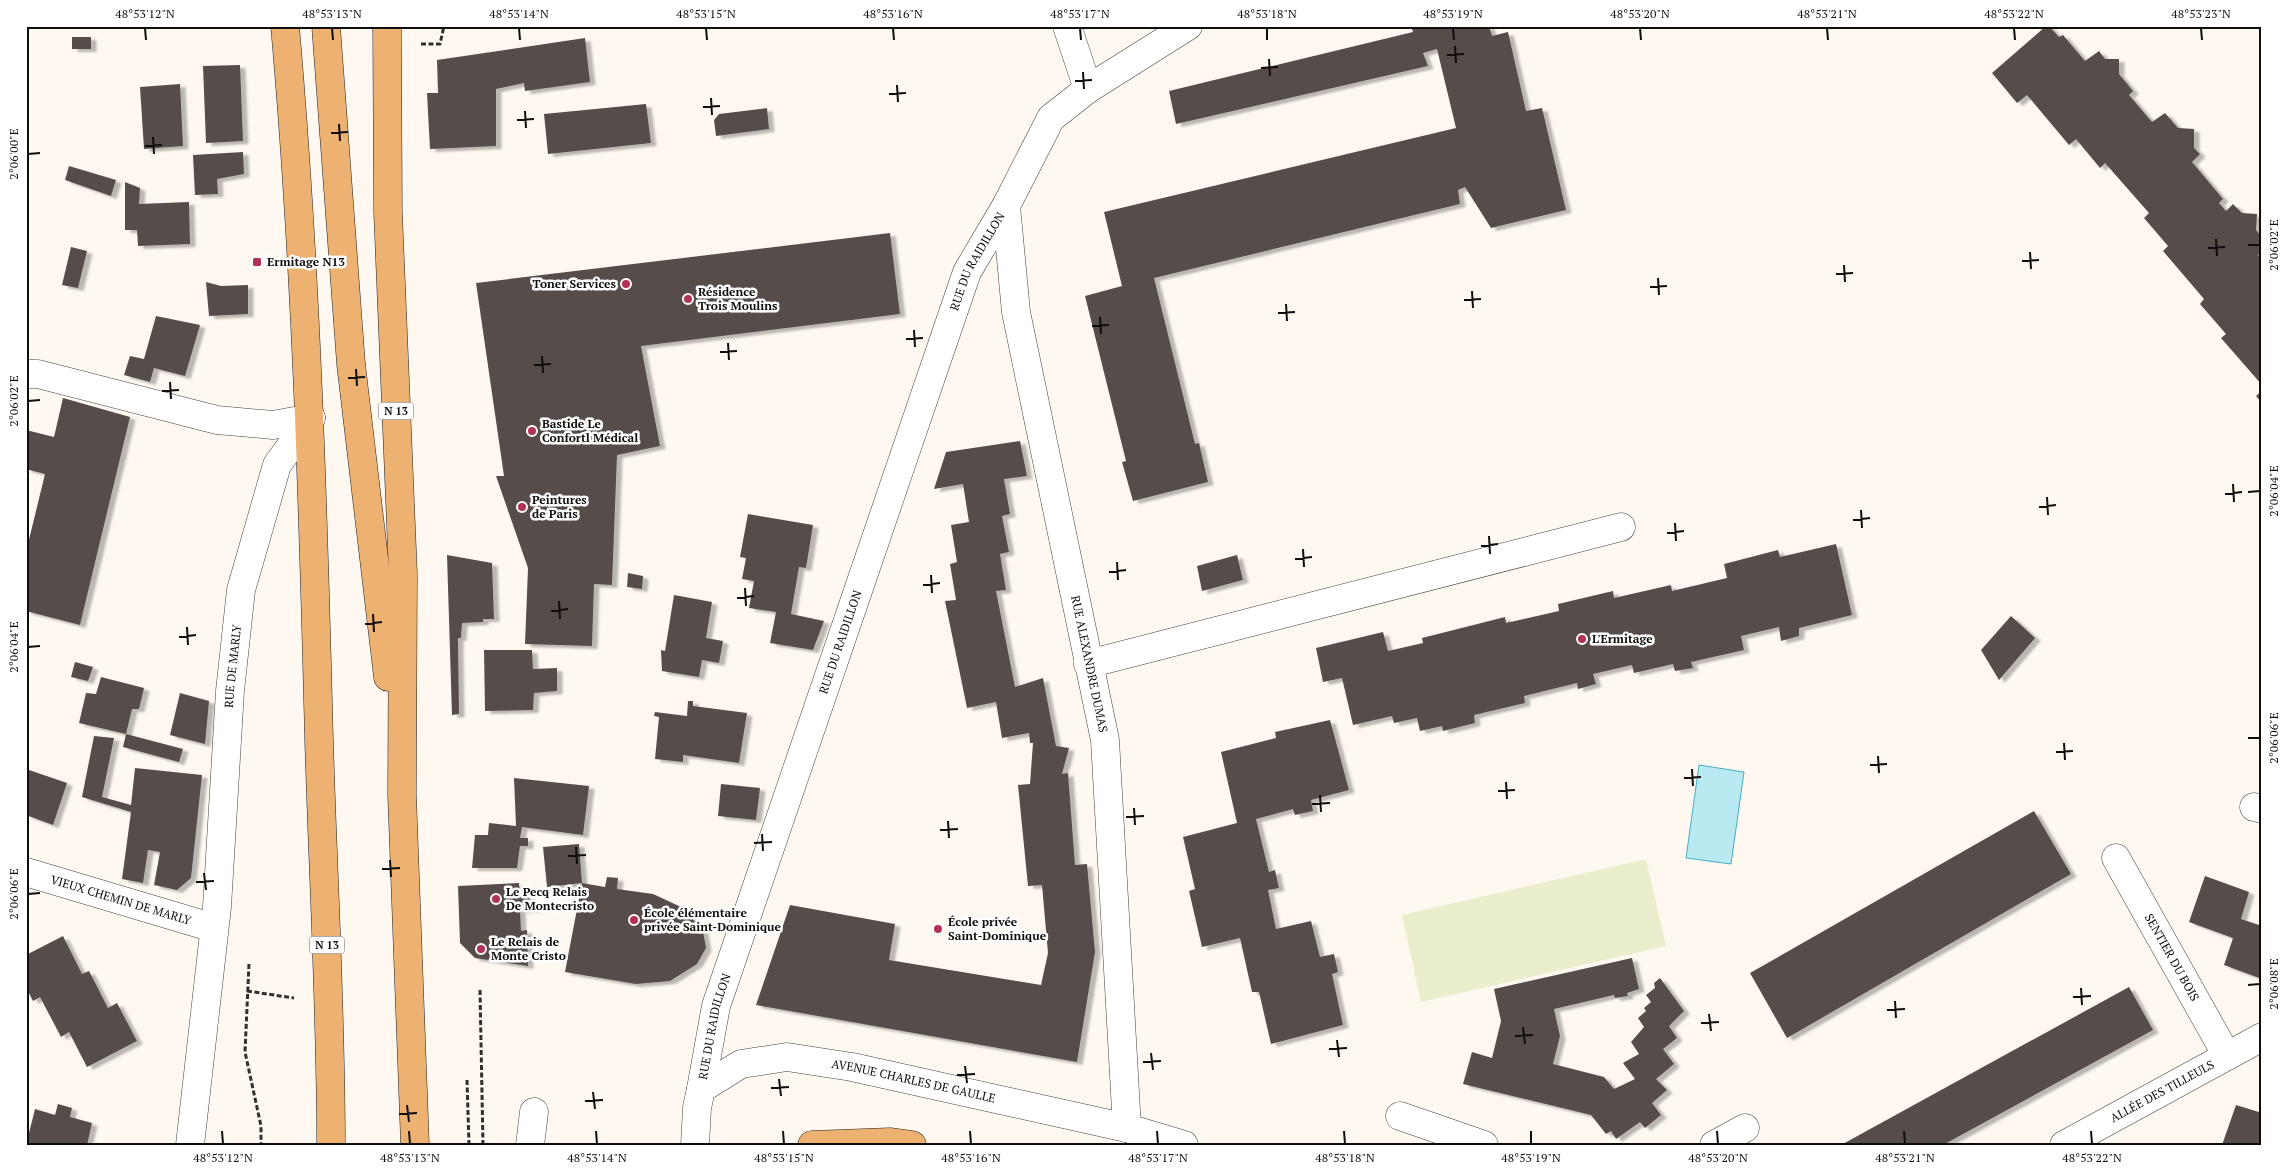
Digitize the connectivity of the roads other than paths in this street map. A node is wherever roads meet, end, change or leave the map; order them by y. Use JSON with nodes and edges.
{"nodes":[{"id":1,"x":285,"y":26,"type":"edge"},
{"id":2,"x":326,"y":26,"type":"edge"},
{"id":3,"x":387,"y":26,"type":"edge"},
{"id":4,"x":1068,"y":26,"type":"edge"},
{"id":5,"x":1188,"y":26,"type":"edge"},
{"id":6,"x":1088,"y":88,"type":"junction"},
{"id":7,"x":1006,"y":206,"type":"junction"},
{"id":8,"x":26,"y":374,"type":"edge"},
{"id":9,"x":311,"y":418,"type":"junction"},
{"id":10,"x":1622,"y":527,"type":"dead end"},
{"id":11,"x":1088,"y":664,"type":"junction"},
{"id":12,"x":402,"y":795,"type":"junction"},
{"id":13,"x":2116,"y":858,"type":"dead end"},
{"id":14,"x":26,"y":872,"type":"edge"},
{"id":15,"x":214,"y":928,"type":"junction"},
{"id":16,"x":2262,"y":1037,"type":"edge"},
{"id":17,"x":2227,"y":1056,"type":"junction"},
{"id":18,"x":701,"y":1088,"type":"junction"},
{"id":19,"x":534,"y":1112,"type":"dead end"},
{"id":20,"x":1400,"y":1116,"type":"dead end"},
{"id":21,"x":1127,"y":1128,"type":"junction"},
{"id":22,"x":1745,"y":1128,"type":"dead end"},
{"id":23,"x":2084,"y":1141,"type":"edge"},
{"id":24,"x":190,"y":1145,"type":"edge"},
{"id":25,"x":331,"y":1145,"type":"edge"},
{"id":26,"x":416,"y":1145,"type":"edge"},
{"id":27,"x":530,"y":1145,"type":"edge"},
{"id":28,"x":695,"y":1145,"type":"edge"},
{"id":29,"x":812,"y":1145,"type":"edge"},
{"id":30,"x":912,"y":1145,"type":"edge"},
{"id":31,"x":1184,"y":1145,"type":"edge"},
{"id":32,"x":1484,"y":1145,"type":"edge"},
{"id":33,"x":1714,"y":1145,"type":"edge"}],
"edges":[{"from":1,"to":9,"type":"main road","number":"N 13"},
{"from":2,"to":12,"type":"main road"},
{"from":3,"to":12,"type":"main road","number":"N 13"},
{"from":4,"to":6,"type":"street"},
{"from":5,"to":6,"type":"street"},
{"from":6,"to":7,"type":"street","name":"RUE DU RAIDILLON"},
{"from":7,"to":11,"type":"street","name":"RUE ALEXANDRE DUMAS"},
{"from":7,"to":18,"type":"street","name":"RUE DU RAIDILLON"},
{"from":8,"to":9,"type":"street"},
{"from":9,"to":15,"type":"street","name":"RUE DE MARLY"},
{"from":9,"to":25,"type":"main road","number":"N 13"},
{"from":10,"to":11,"type":"street"},
{"from":11,"to":21,"type":"street","name":"RUE ALEXANDRE DUMAS"},
{"from":12,"to":26,"type":"main road","number":"N 13"},
{"from":13,"to":17,"type":"street","name":"SENTIER DU BOIS"},
{"from":14,"to":15,"type":"street","name":"VIEUX CHEMIN DE MARLY"},
{"from":15,"to":24,"type":"street","name":"RUE DE MARLY"},
{"from":16,"to":17,"type":"street","name":"ALLÉE DES TILLEULS"},
{"from":17,"to":23,"type":"street","name":"ALLÉE DES TILLEULS"},
{"from":18,"to":21,"type":"street","name":"AVENUE CHARLES DE GAULLE"},
{"from":18,"to":28,"type":"street"},
{"from":19,"to":27,"type":"street"},
{"from":20,"to":32,"type":"street"},
{"from":21,"to":31,"type":"street","name":"AVENUE CHARLES DE GAULLE"},
{"from":22,"to":33,"type":"street"},
{"from":29,"to":30,"type":"main road"}]}
